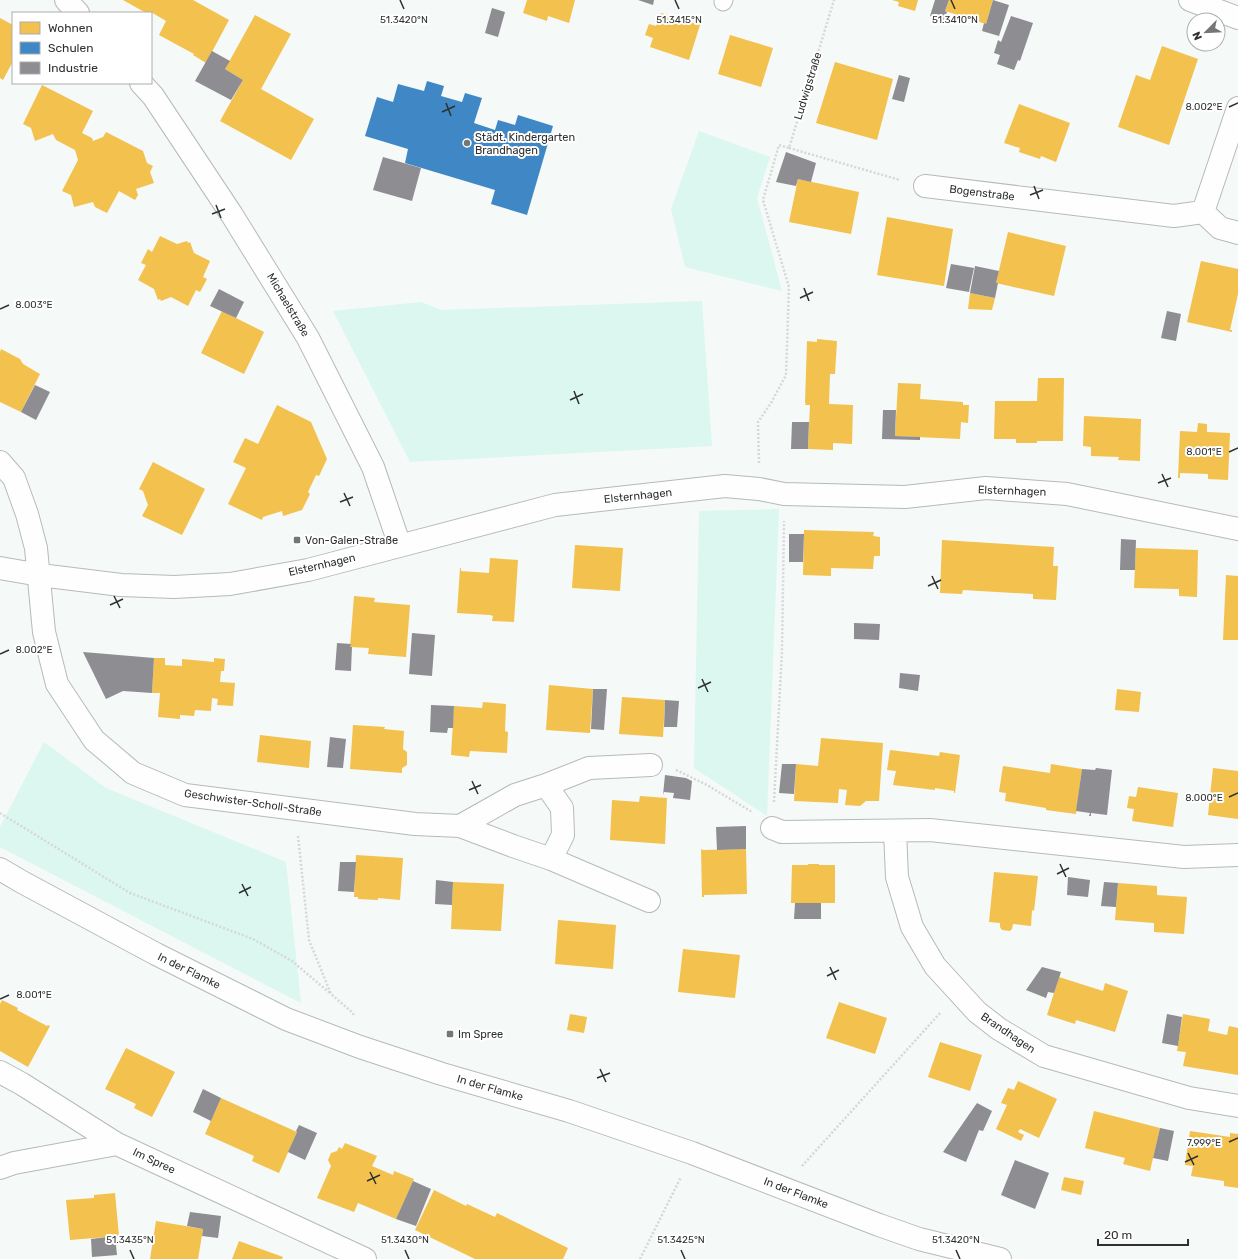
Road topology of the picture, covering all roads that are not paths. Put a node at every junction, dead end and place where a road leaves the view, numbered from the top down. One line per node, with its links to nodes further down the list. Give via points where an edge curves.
1 (66, 0): 3 (street)
2 (1190, 0): 4 (street)
3 (77, 12)
4 (1238, 18)
5 (143, 84): 12 (street, Michaelstraße, via 232,215 308,338 373,467)
6 (1238, 108): 8 (street)
7 (925, 186): 8 (street, Bogenstraße, via 1174,216)
8 (1204, 212): 9 (street, via 1220,228)
9 (1238, 233)
10 (0, 462): 14 (street, Geschwister-Scholl-Straße, via 14,478 27,514)
11 (1238, 529): 12 (street, Elsternhagen, via 1066,494 986,488 905,497 784,494 725,486 555,505)
12 (400, 546): 14 (street, Elsternhagen, via 308,570 230,584 121,585)
13 (0, 568): 14 (street, Elsternhagen)
14 (40, 575): 17 (street, Geschwister-Scholl-Straße, via 44,632 57,684 94,740 133,773 184,795 415,824)
15 (651, 765): 16 (street, via 590,768)
16 (546, 785): 17 (street, via 515,795); 21 (street, via 562,808 563,835)
17 (460, 826): 21 (street, Geschwister-Scholl-Straße)
18 (772, 828): 19 (street, via 782,832)
19 (896, 831): 20 (street, via 930,830 1184,857); 25 (street, Brandhagen, via 897,877 912,927 935,966 977,1012 1044,1056 1189,1098)
20 (1238, 855)
21 (551, 859): 23 (street, Geschwister-Scholl-Straße)
22 (0, 869): 29 (street, In der Flamke, via 122,936 286,1019 360,1047 569,1111 692,1153 919,1239)
23 (649, 901)
24 (0, 1072): 26 (street, Im Spree)
25 (1238, 1106)
26 (116, 1144): 27 (street, via 14,1163); 28 (street, Im Spree)
27 (0, 1168)
28 (365, 1259)
29 (1000, 1259)

